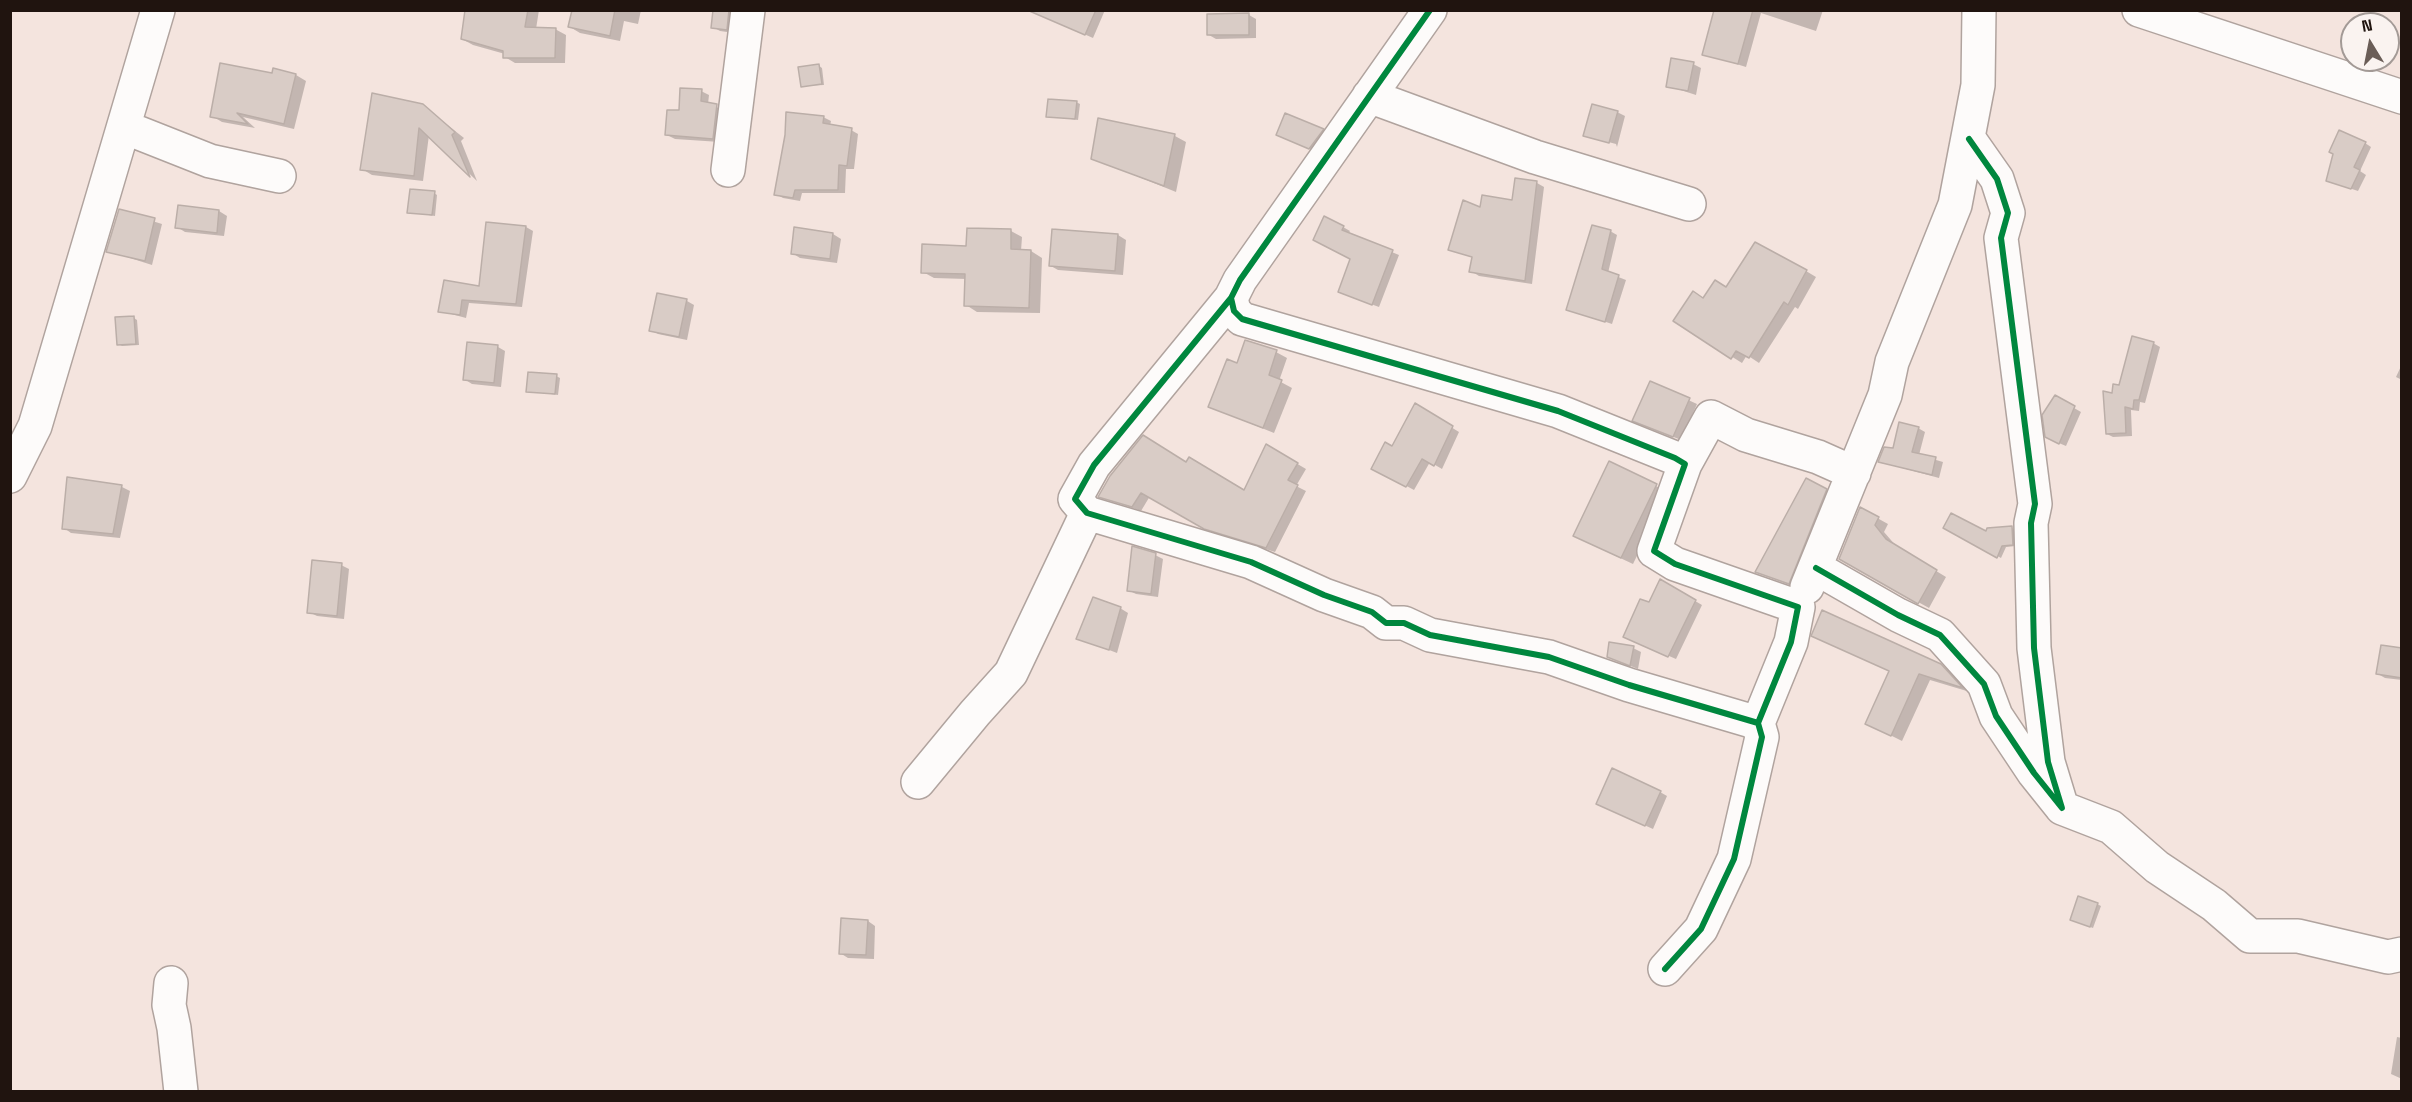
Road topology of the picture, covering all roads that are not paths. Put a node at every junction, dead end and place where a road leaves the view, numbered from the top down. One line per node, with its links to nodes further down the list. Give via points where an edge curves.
1 (158, 10): 8 (street)
2 (748, 10): 10 (street)
3 (1430, 10): 6 (street)
4 (1979, 10): 9 (street, via 1978,85)
5 (2139, 10): 7 (street)
6 (1369, 96): 12 (street, via 1535,157); 13 (street)
7 (2402, 97)
8 (124, 127): 11 (street, via 210,161); 16 (street, via 35,426)
9 (1969, 139): 15 (street, via 1955,205 1892,362 1886,395); 22 (street, via 1996,179 2008,213 2001,238 2035,504 2031,533 2034,648 2048,762)
10 (728, 170)
11 (279, 176)
12 (1689, 204)
13 (1231, 298): 14 (street, via 1234,311 1242,319 1558,411); 17 (street, via 1094,465 1076,499)
14 (1685, 464): 15 (street, via 1711,417 1746,435 1818,457); 19 (street, via 1654,551 1674,564)
15 (1854, 473): 18 (street)
16 (10, 476)
17 (1087, 513): 20 (street, via 1251,562 1372,612 1386,622 1404,623 1430,635 1549,657 1640,689); 21 (street, via 1011,674)
18 (1816, 568): 19 (street); 22 (street, via 1940,635 1984,684 1996,716)
19 (1798, 607): 20 (street, via 1791,642)
20 (1758, 723): 24 (street, via 1762,737 1734,860 1701,928)
21 (918, 782)
22 (2062, 808): 23 (street, via 2111,827 2157,867 2214,905 2250,936 2298,936 2388,957)
23 (2402, 954)
24 (1665, 969)
25 (171, 983): 26 (street, via 168,1005)
26 (181, 1092)

